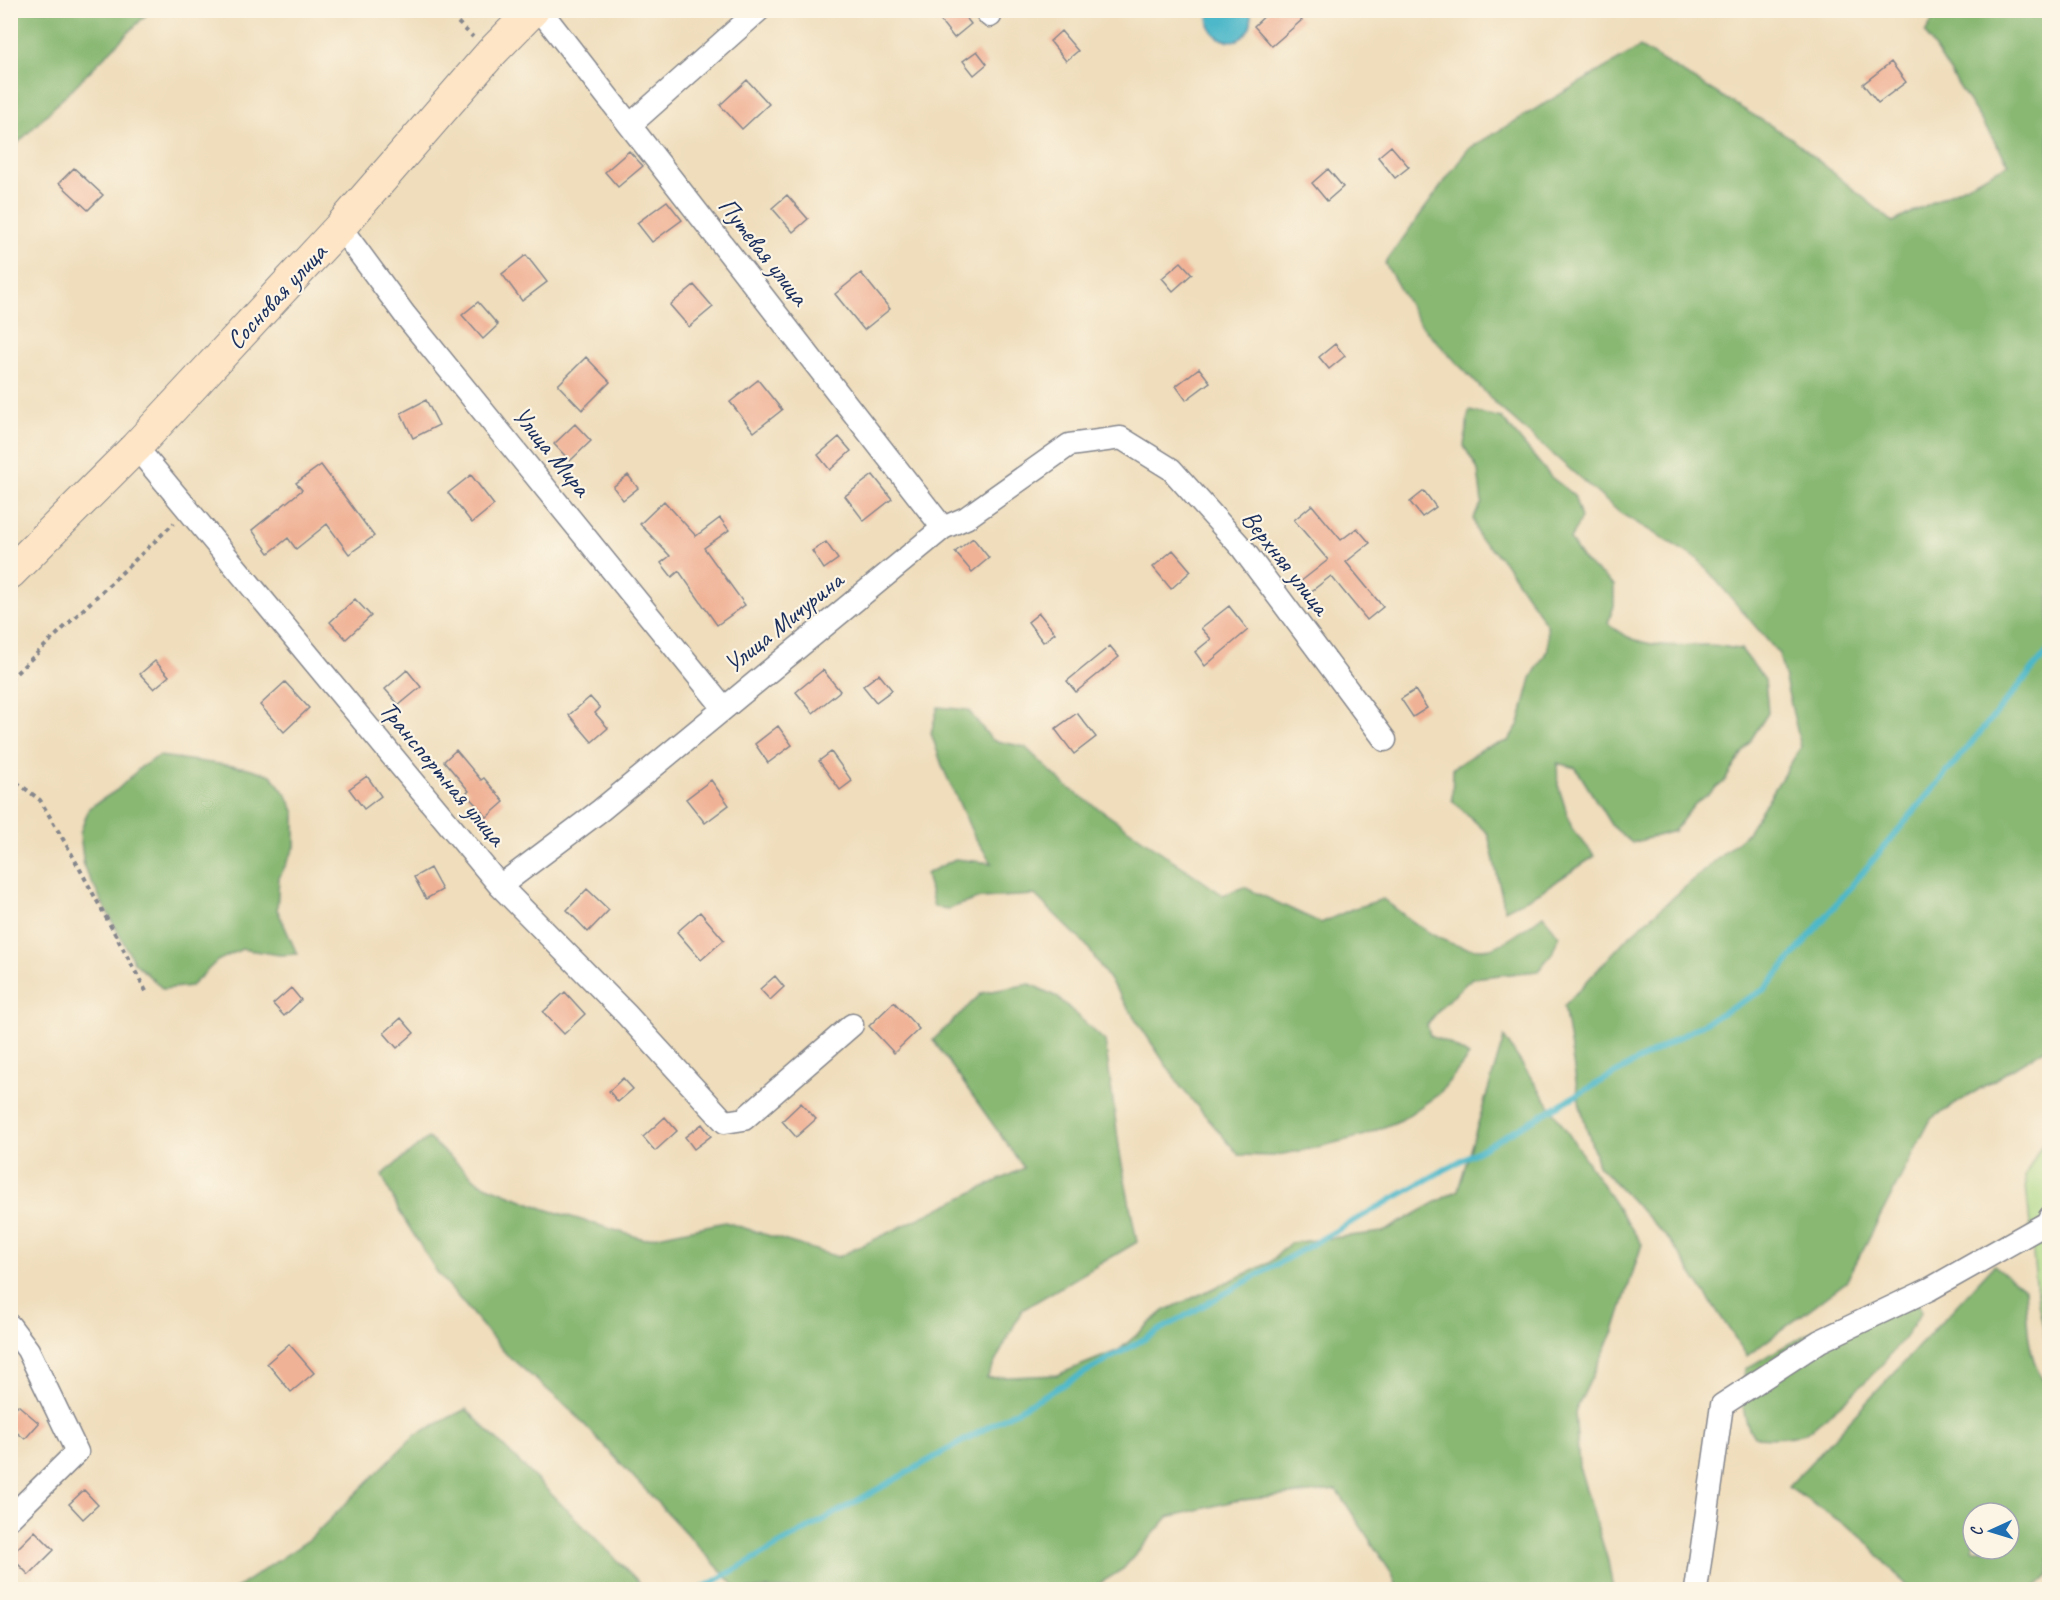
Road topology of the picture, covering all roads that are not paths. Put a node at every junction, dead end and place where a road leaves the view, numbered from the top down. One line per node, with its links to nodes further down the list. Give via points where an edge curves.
1 (533, 10): 5 (street, Сосновая улица, via 490,53)
2 (540, 10): 4 (street, Путевая улица)
3 (759, 10): 4 (street)
4 (630, 125): 8 (street, Путевая улица)
5 (340, 227): 7 (street, Сосновая улица); 10 (street, Улица Мира, via 405,315)
6 (1121, 438): 8 (street, Улица Мичурина, via 1069,446 966,518); 11 (street, Верхняя улица, via 1171,469 1242,548)
7 (136, 447): 9 (street, Сосновая улица); 12 (street, Транспортная улица)
8 (942, 528): 10 (street, Улица Мичурина)
9 (10, 573)
10 (724, 708): 12 (street, Улица Мичурина, via 601,810)
11 (1385, 740)
12 (500, 886): 13 (street, Транспортная улица, via 627,1014 724,1122 744,1119)
13 (852, 1025)
14 (2049, 1217): 17 (street, via 2047,1223 1930,1289 1820,1341 1722,1405)
15 (10, 1326): 16 (street, via 28,1350 77,1452)
16 (10, 1518)
17 (1696, 1590)

